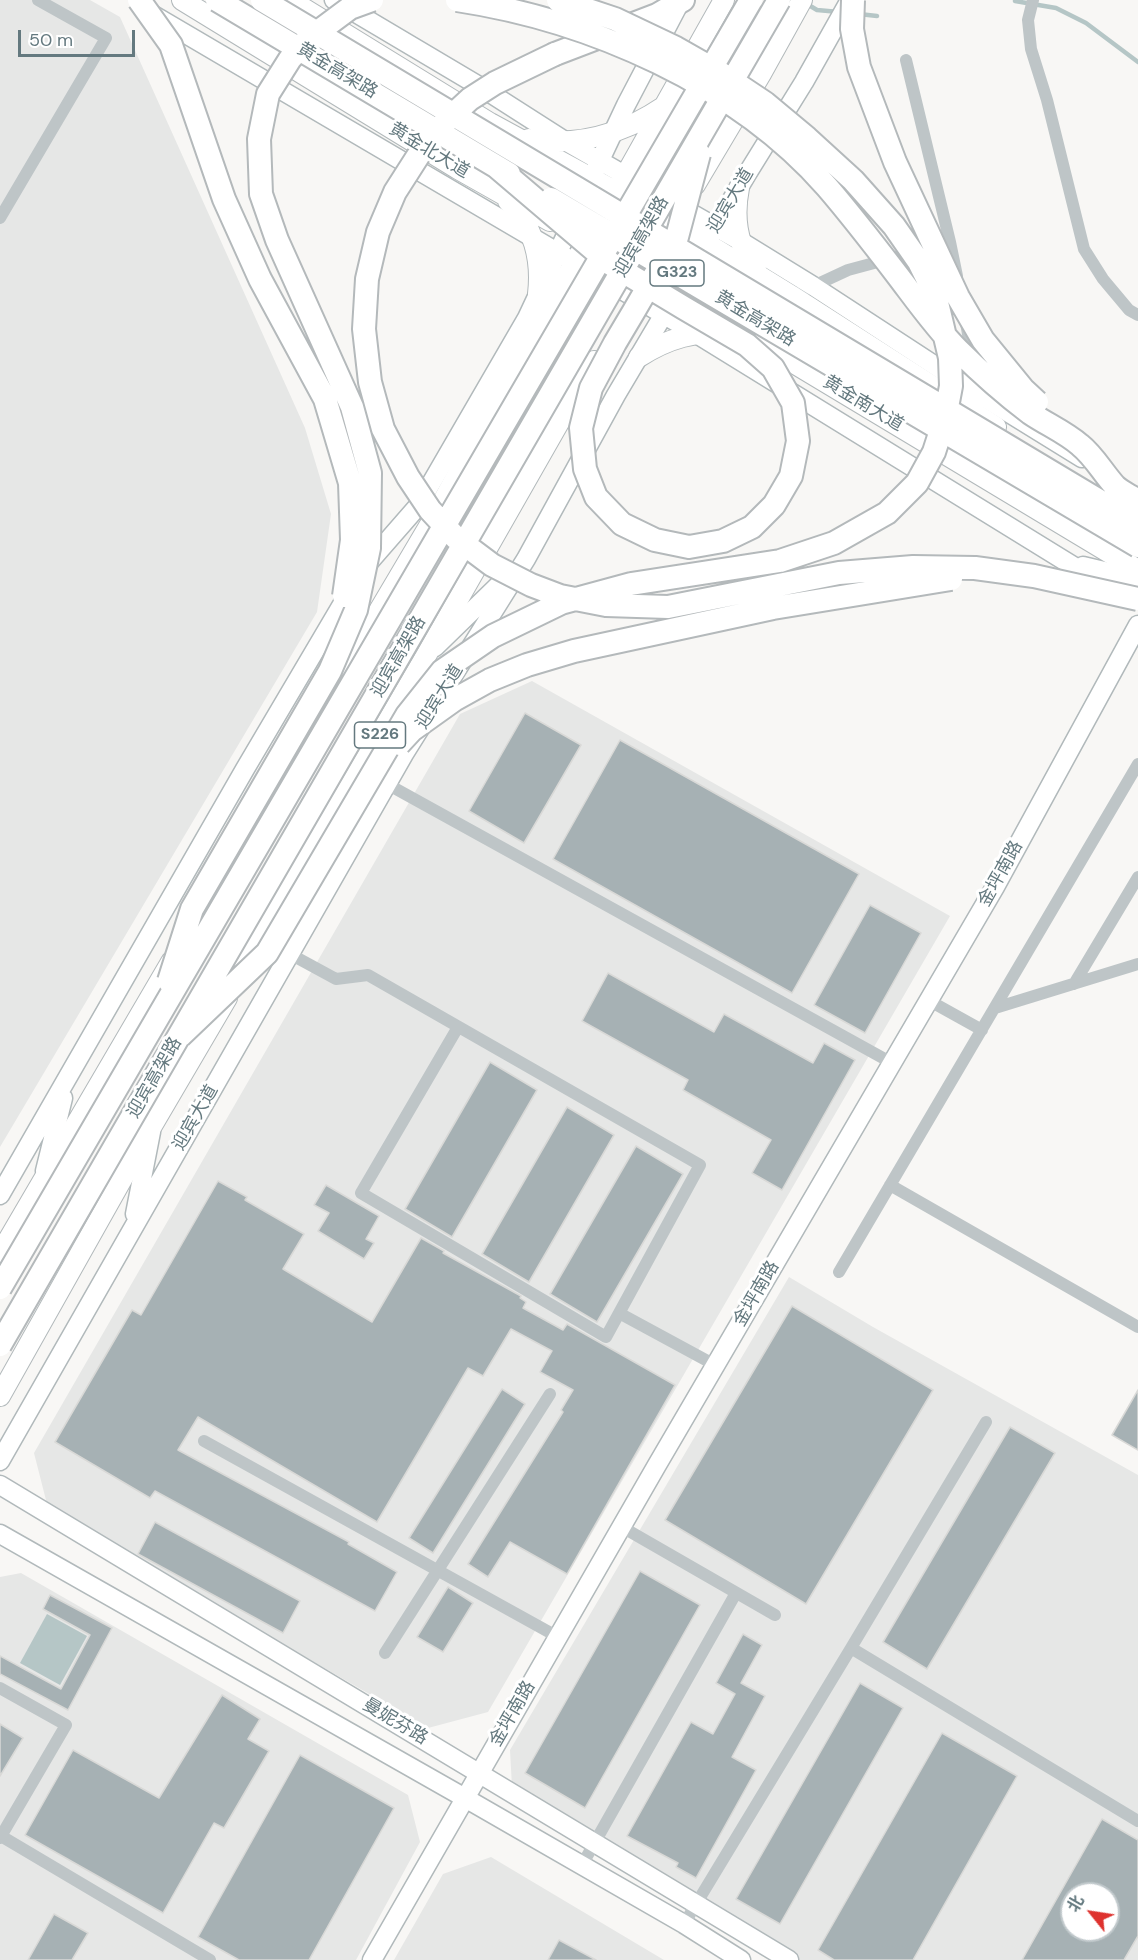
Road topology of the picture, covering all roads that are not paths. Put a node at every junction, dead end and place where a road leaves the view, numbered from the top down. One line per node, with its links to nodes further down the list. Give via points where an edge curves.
1 (38, 0): 30 (street, via 106,38)
2 (128, 0): 33 (street)
3 (139, 0): 68 (highway, bridge, via 171,45 224,199 260,279 325,399 350,483 352,540)
4 (182, 0): 26 (main road, 黄金北大道)
5 (217, 0): 26 (highway, 黄金高架路 / G323, bridge)
6 (261, 0): 57 (highway, 黄金高架路 / G323, bridge)
7 (290, 0): 23 (main road)
8 (334, 0): 24 (street)
9 (372, 0): 68 (highway, bridge, via 350,8 307,40 290,59 268,94 259,139 261,194 277,240 352,407 370,473 369,548 356,610)
10 (457, 0): 52 (highway, bridge, via 499,6 608,40 670,68 752,120 825,185 957,349 1031,413)
11 (558, 0): 70 (highway, bridge, via 615,19 720,73 765,103 853,180 894,226 935,294 950,358 951,386 945,418 934,452 917,483 887,513 834,543 780,561 631,584 561,603 493,636 442,671 407,715)
12 (682, 0): 22 (street); 62 (highway, bridge, via 657,15 555,54 470,99 445,122 395,192 378,232 367,279 364,329 370,382 383,429 408,477 430,510 456,538 492,565 550,592 606,605 668,607 839,573 913,567 975,568)
13 (724, 0): 20 (main road)
14 (751, 0): 77 (highway, 迎宾高架路, bridge)
15 (779, 0): 21 (highway, 迎宾高架路, bridge)
16 (802, 0): 29 (main road, 迎宾大道 / S226)
17 (851, 0): 28 (street, 迎宾大道); 52 (highway, bridge, via 859,67 895,162 958,297 983,340 1023,388)
18 (1033, 0): 46 (street, via 1028,20 1030,49 1047,100 1084,249 1103,279)
19 (906, 60): 36 (street)
20 (665, 105): 22 (main road); 27 (main road)
21 (706, 126): 26 (highway, bridge, via 677,237 650,284 645,293 640,302 615,343 591,388 582,428 585,469 596,497 622,524 655,540 689,547 723,542 752,527 774,505 791,476 798,441 793,403 773,368 747,345 684,308 657,291 648,286 611,264); 80 (highway, 迎宾高架路, bridge)
22 (613, 133): 24 (main road); 25 (street)
23 (515, 137): 24 (main road); 25 (main road)
24 (566, 142): 25 (street)
25 (596, 170): 27 (main road); 31 (street)
26 (494, 177): 31 (main road, 黄金北大道); 33 (main road); 58 (highway, 黄金高架路 / G323, bridge)
27 (621, 184): 29 (main road); 34 (main road)
28 (739, 188): 32 (street, 迎宾大道); 35 (main road, via 736,216)
29 (677, 215): 32 (main road); 38 (main road, 迎宾大道 / S226)
30 (0, 218)
31 (567, 231): 34 (main road, 黄金北大道); 37 (street)
32 (711, 235): 35 (street); 39 (main road); 41 (street, 迎宾大道)
33 (532, 237): 37 (street); 42 (main road, via 540,269)
34 (586, 241): 37 (main road); 38 (main road, 黄金南大道)
35 (740, 241): 39 (main road); 40 (street)
36 (950, 242): 40 (street, via 848,270); 50 (street)
37 (566, 257): 42 (street); 43 (street); 84 (main road, via 432,521)
38 (644, 272): 41 (main road, 黄金南大道); 43 (main road, 迎宾大道 / S226)
39 (761, 277): 44 (main road)
40 (813, 286): 44 (street); 50 (street)
41 (677, 292): 45 (street, 迎宾大道); 48 (main road, 黄金南大道)
42 (538, 294): 82 (street, via 418,506 363,569)
43 (631, 296): 45 (street); 67 (main road, 迎宾大道 / S226)
44 (792, 296): 51 (main road)
45 (664, 315): 47 (street); 49 (street, 迎宾大道)
46 (1138, 315)
47 (695, 333): 48 (main road); 49 (main road, via 666,341); 60 (street)
48 (748, 335): 61 (main road, 黄金南大道)
49 (639, 357): 59 (street, 迎宾大道)
50 (980, 395): 51 (street); 53 (street)
51 (984, 419): 56 (main road)
52 (1081, 445): 55 (highway, bridge, via 1117,488)
53 (1121, 481): 54 (street); 55 (street)
54 (1138, 491)
55 (1138, 499)
56 (1138, 512)
57 (1138, 524)
58 (1138, 546)
59 (526, 559): 67 (street); 70 (street, 迎宾大道)
60 (1066, 562): 63 (street); 65 (street)
61 (1138, 570)
62 (1034, 576): 64 (highway, bridge); 70 (highway, bridge, via 943,579 773,608 574,651 527,665 454,700 411,730)
63 (1138, 579)
64 (1138, 599)
65 (1138, 606)
66 (1138, 625): 75 (street, 金坪南路, via 995,887)
67 (427, 654): 83 (main road, 迎宾大道 / S226)
68 (330, 671): 77 (highway, bridge, via 192,909)
69 (1138, 764): 76 (street)
70 (379, 780): 72 (street, 迎宾大道); 80 (highway, bridge, via 267,953); 81 (street)
71 (1138, 877): 74 (street)
72 (290, 954): 78 (street, via 336,979 368,975); 87 (street, 迎宾大道)
73 (1138, 964): 74 (street)
74 (1074, 984): 76 (street)
75 (928, 1000): 79 (street); 81 (street, 金坪南路)
76 (995, 1008): 79 (street)
77 (156, 1022): 90 (highway, 迎宾高架路, bridge)
78 (459, 1028): 91 (street, via 700,1164); 91 (street, via 361,1193 606,1337)
79 (982, 1030): 85 (street)
80 (180, 1036): 93 (highway, 迎宾高架路, bridge)
81 (892, 1063): 94 (street, 金坪南路)
82 (69, 1076): 84 (street); 86 (street)
83 (153, 1124): 87 (street); 96 (main road, 迎宾大道 / S226)
84 (43, 1180): 88 (main road)
85 (890, 1185): 89 (street); 92 (street)
86 (0, 1195)
87 (132, 1230): 99 (street, 迎宾大道)
88 (0, 1254)
89 (839, 1272)
90 (0, 1288)
91 (619, 1313): 94 (street)
92 (1138, 1327)
93 (0, 1345)
94 (715, 1365): 101 (street, 金坪南路)
95 (550, 1394): 103 (street)
96 (0, 1396)
97 (986, 1422): 107 (street)
98 (204, 1441): 103 (street)
99 (0, 1461)
100 (0, 1485): 110 (street, 曼妮芬路)
101 (621, 1527): 104 (street); 106 (street, 金坪南路)
102 (0, 1534): 111 (street, 曼妮芬路)
103 (437, 1570): 106 (street); 108 (street)
104 (736, 1593): 105 (street); 114 (street)
105 (775, 1616)
106 (558, 1637): 110 (street, 金坪南路)
107 (852, 1648): 112 (street); 116 (street)
108 (385, 1653)
109 (0, 1688): 113 (street, via 66,1725)
110 (479, 1773): 111 (street, 金坪南路); 114 (street, 曼妮芬路)
111 (465, 1798): 115 (street, 曼妮芬路); 119 (street, 金坪南路)
112 (1138, 1821)
113 (0, 1837): 118 (street)
114 (595, 1843): 115 (street); 116 (street, 曼妮芬路)
115 (582, 1865): 117 (street, 曼妮芬路)
116 (696, 1904): 117 (street); 121 (street, 曼妮芬路)
117 (684, 1924): 120 (street, 曼妮芬路)
118 (210, 1960)
119 (372, 1960)
120 (741, 1960)
121 (789, 1960)

